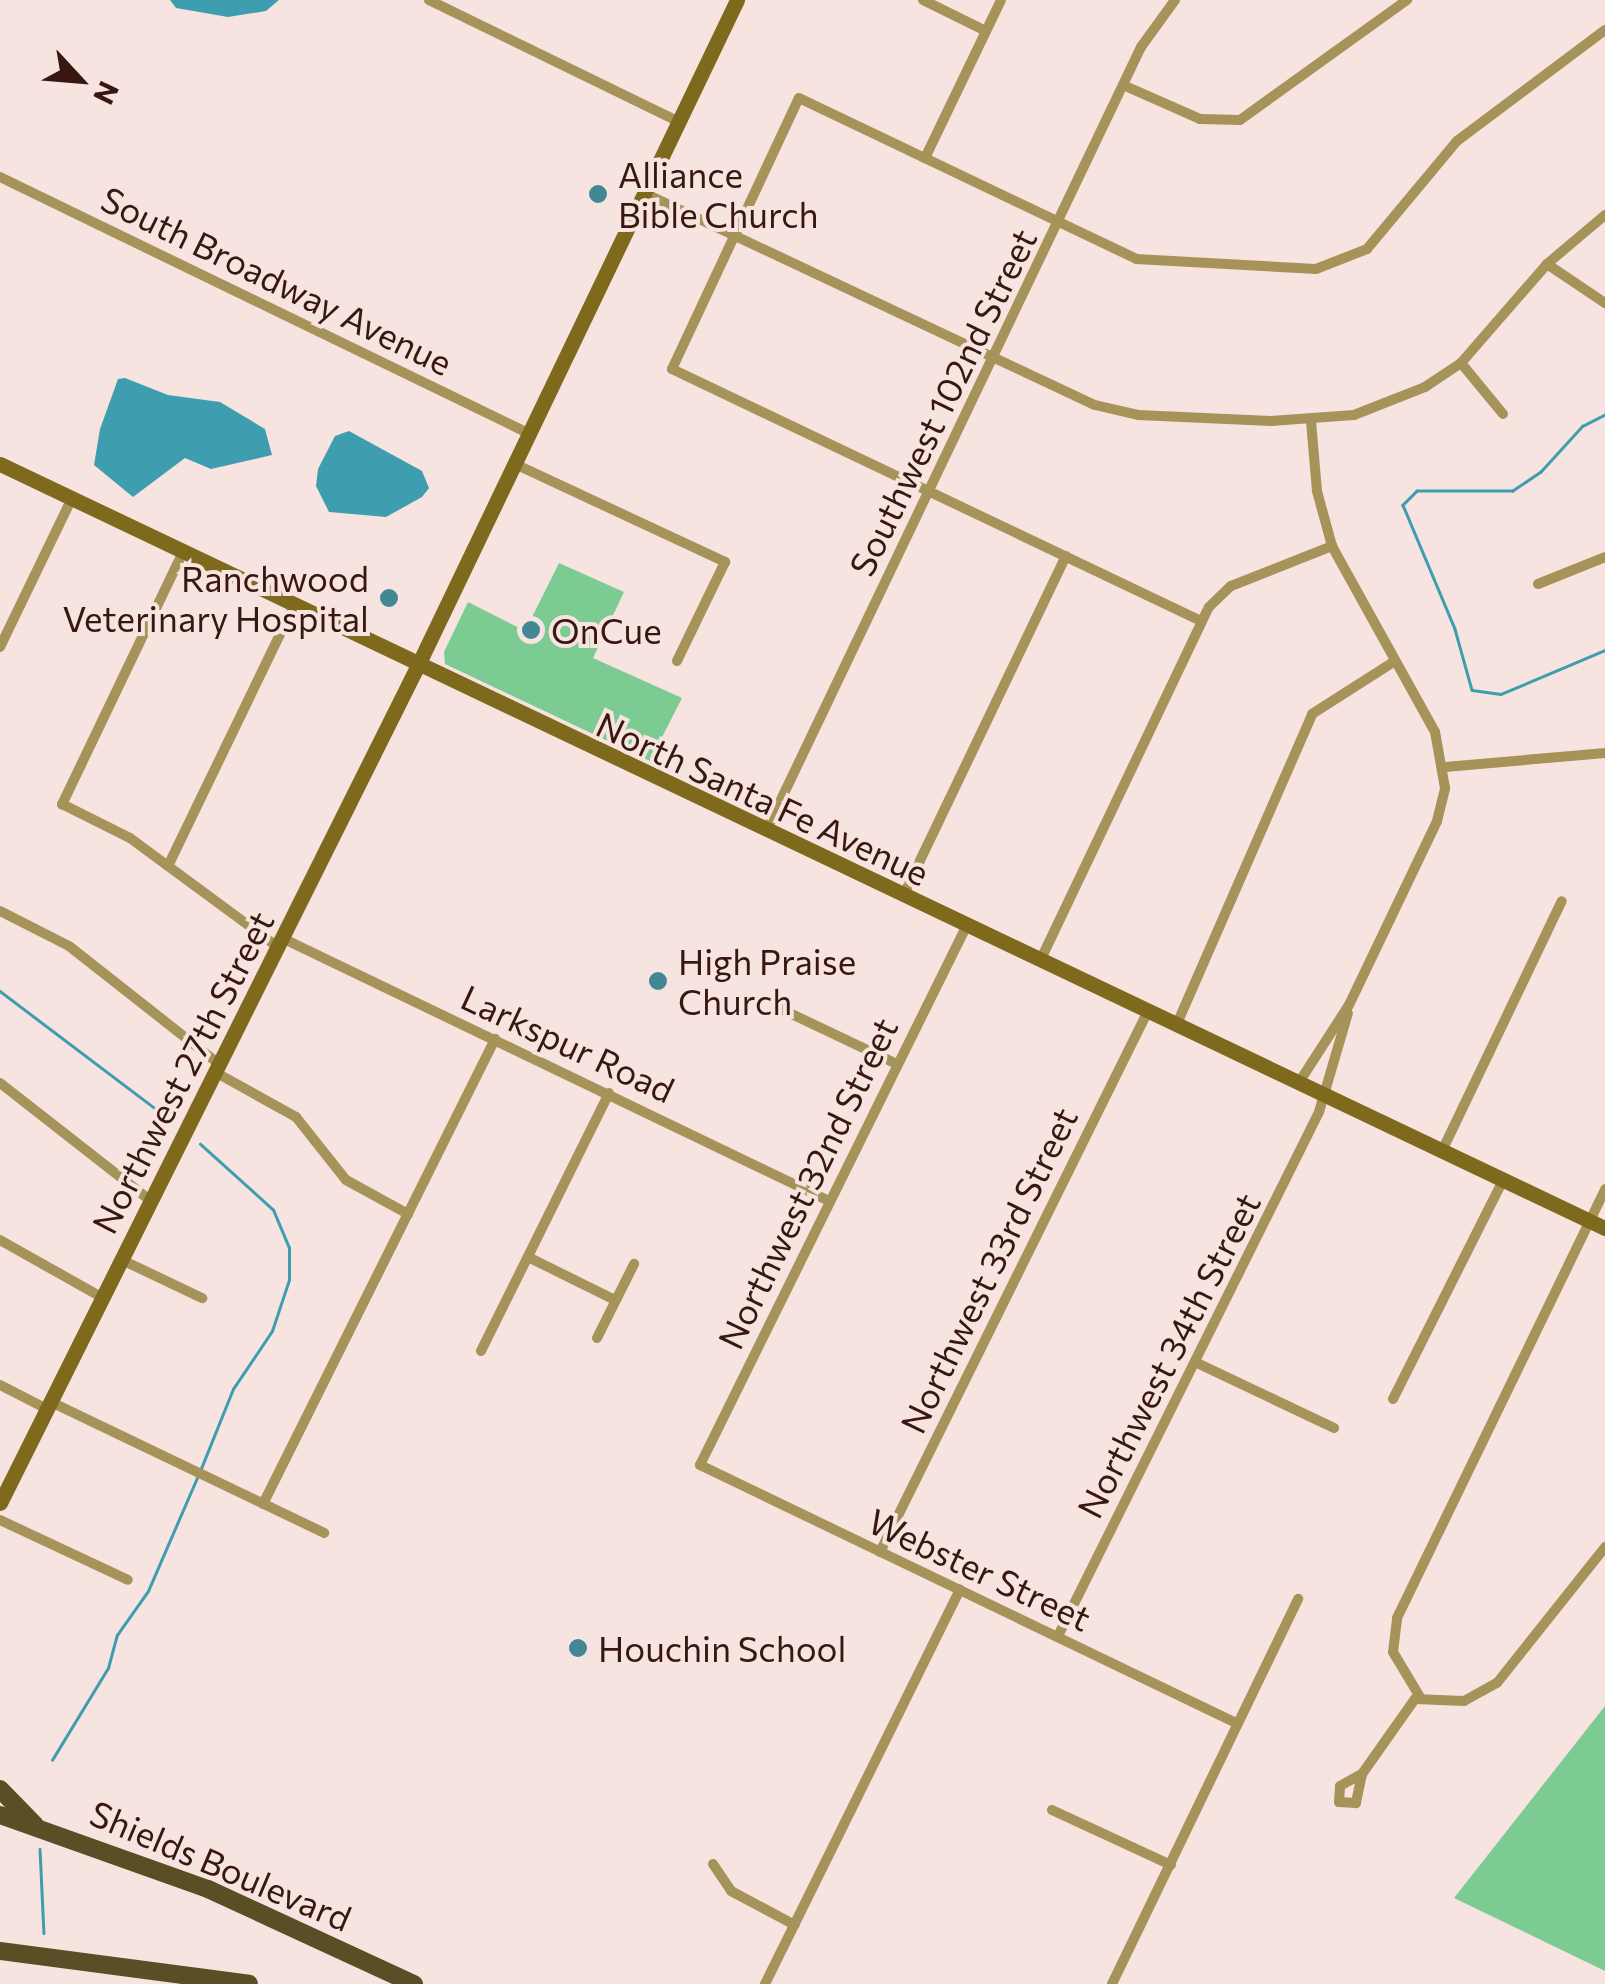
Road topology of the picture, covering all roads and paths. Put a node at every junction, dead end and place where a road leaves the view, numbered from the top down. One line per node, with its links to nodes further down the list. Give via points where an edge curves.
1 (429, 0): 10 (street)
2 (737, 0): 10 (main road, Northwest 27th Street)
3 (923, 0): 8 (street)
4 (1001, 0): 8 (street)
5 (1175, 0): 9 (street, Southwest 102nd Street)
6 (1408, 0): 9 (street, via 1240,120 1200,119)
7 (1605, 30): 15 (street, via 1457,141 1376,240 1337,265 1155,264)
8 (986, 31): 11 (street)
9 (1123, 85): 15 (street, Southwest 102nd Street)
10 (679, 122): 13 (main road, Northwest 27th Street)
11 (925, 158): 15 (street); 16 (street, via 799,98)
12 (0, 177): 23 (street, South Broadway Avenue)
13 (644, 194): 16 (street); 23 (main road, Northwest 27th Street)
14 (1605, 215): 17 (street)
15 (1058, 222): 19 (street, Southwest 102nd Street)
16 (735, 236): 19 (street); 26 (street, via 672,369)
17 (1547, 264): 18 (street); 20 (street)
18 (1605, 303)
19 (993, 358): 22 (street, via 1126,413); 26 (street, Southwest 102nd Street)
20 (1461, 364): 21 (street); 22 (street, via 1389,404)
21 (1503, 414)
22 (1312, 421): 28 (street, via 1317,491)
23 (530, 434): 25 (main road, Northwest 27th Street)
24 (0, 464): 27 (main road, North Santa Fe Avenue)
25 (515, 464): 36 (street, via 725,562); 38 (main road, Northwest 27th Street)
26 (929, 491): 30 (street); 41 (street, Southwest 102nd Street)
27 (72, 498): 29 (main road, North Santa Fe Avenue); 35 (street)
28 (1332, 546): 34 (street, via 1231,586); 37 (street)
29 (183, 552): 33 (main road, North Santa Fe Avenue); 42 (street, Larkspur Road, via 62,804)
30 (1066, 556): 34 (street); 43 (street)
31 (1605, 558): 32 (street)
32 (1538, 584)
33 (292, 607): 38 (main road, North Santa Fe Avenue); 42 (street)
34 (1201, 621): 48 (street)
35 (0, 647)
36 (677, 661)
37 (1395, 662): 40 (street, via 1429,720); 52 (street, via 1312,714)
38 (417, 668): 41 (main road, North Santa Fe Avenue); 47 (main road, Northwest 27th Street)
39 (1605, 753): 40 (street)
40 (1445, 768): 49 (street, via 1437,821)
41 (765, 832): 43 (main road, North Santa Fe Avenue)
42 (168, 866): 47 (street, Larkspur Road)
43 (903, 897): 46 (main road, North Santa Fe Avenue)
44 (1562, 901): 60 (street)
45 (0, 911): 55 (street, via 69,946)
46 (966, 927): 48 (main road, North Santa Fe Avenue); 54 (street, Northwest 32nd Street)
47 (280, 942): 53 (street, Larkspur Road); 55 (main road, Northwest 27th Street)
48 (1040, 962): 51 (main road, North Santa Fe Avenue)
49 (1349, 1005): 57 (street); 59 (street, Northwest 34th Street)
50 (779, 1008): 54 (street)
51 (1147, 1012): 52 (main road, North Santa Fe Avenue); 87 (street, Northwest 33rd Street)
52 (1176, 1027): 57 (main road, North Santa Fe Avenue)
53 (495, 1039): 58 (street, Larkspur Road); 65 (street)
54 (897, 1064): 64 (street, Northwest 32nd Street)
55 (217, 1068): 63 (main road, Northwest 27th Street); 65 (street, via 296,1117 346,1180)
56 (0, 1083): 63 (street)
57 (1298, 1084): 59 (main road, North Santa Fe Avenue)
58 (609, 1093): 64 (street, Larkspur Road); 68 (street)
59 (1323, 1096): 60 (main road, North Santa Fe Avenue); 76 (street, Northwest 34th Street)
60 (1442, 1152): 61 (main road, North Santa Fe Avenue)
61 (1503, 1180): 66 (main road, North Santa Fe Avenue); 78 (street)
62 (1605, 1190): 66 (street)
63 (151, 1201): 69 (main road, Northwest 27th Street)
64 (829, 1201): 81 (street, Northwest 32nd Street)
65 (408, 1214): 83 (street)
66 (1598, 1225): 92 (street, via 1397,1618 1393,1652)
67 (0, 1240): 71 (street)
68 (528, 1257): 73 (street); 75 (street)
69 (122, 1260): 71 (main road, Northwest 27th Street); 72 (street)
70 (634, 1264): 73 (street)
71 (103, 1298): 79 (main road, Northwest 27th Street)
72 (202, 1298)
73 (615, 1300): 74 (street)
74 (597, 1338)
75 (480, 1351)
76 (1195, 1362): 80 (street); 91 (street, Northwest 34th Street)
77 (0, 1385): 79 (street)
78 (1394, 1399)
79 (49, 1405): 82 (main road, Northwest 27th Street); 83 (street)
80 (1334, 1428)
81 (700, 1465): 87 (street, Webster Street)
82 (0, 1503)
83 (263, 1504): 85 (street)
84 (0, 1520): 88 (street)
85 (324, 1533)
86 (1605, 1547): 92 (street, via 1490,1690 1464,1701)
87 (880, 1552): 89 (street, Webster Street)
88 (128, 1580)
89 (960, 1590): 91 (street, Webster Street); 101 (street)
90 (1298, 1599): 93 (street)
91 (1058, 1636): 93 (street, Webster Street)
92 (1420, 1697): 94 (street)
93 (1236, 1723): 100 (street)
94 (1362, 1774)
95 (0, 1789): 98 (main road)
96 (1052, 1810): 100 (street)
97 (0, 1814): 98 (main road, Shields Boulevard)
98 (35, 1825): 104 (main road, Shields Boulevard, via 208,1888)
99 (713, 1864): 101 (street, via 731,1891)
100 (1170, 1865): 106 (street)
101 (794, 1925): 105 (street)
102 (0, 1950): 103 (main road)
103 (249, 1984)
104 (414, 1984)
105 (765, 1984)
106 (1112, 1984)

